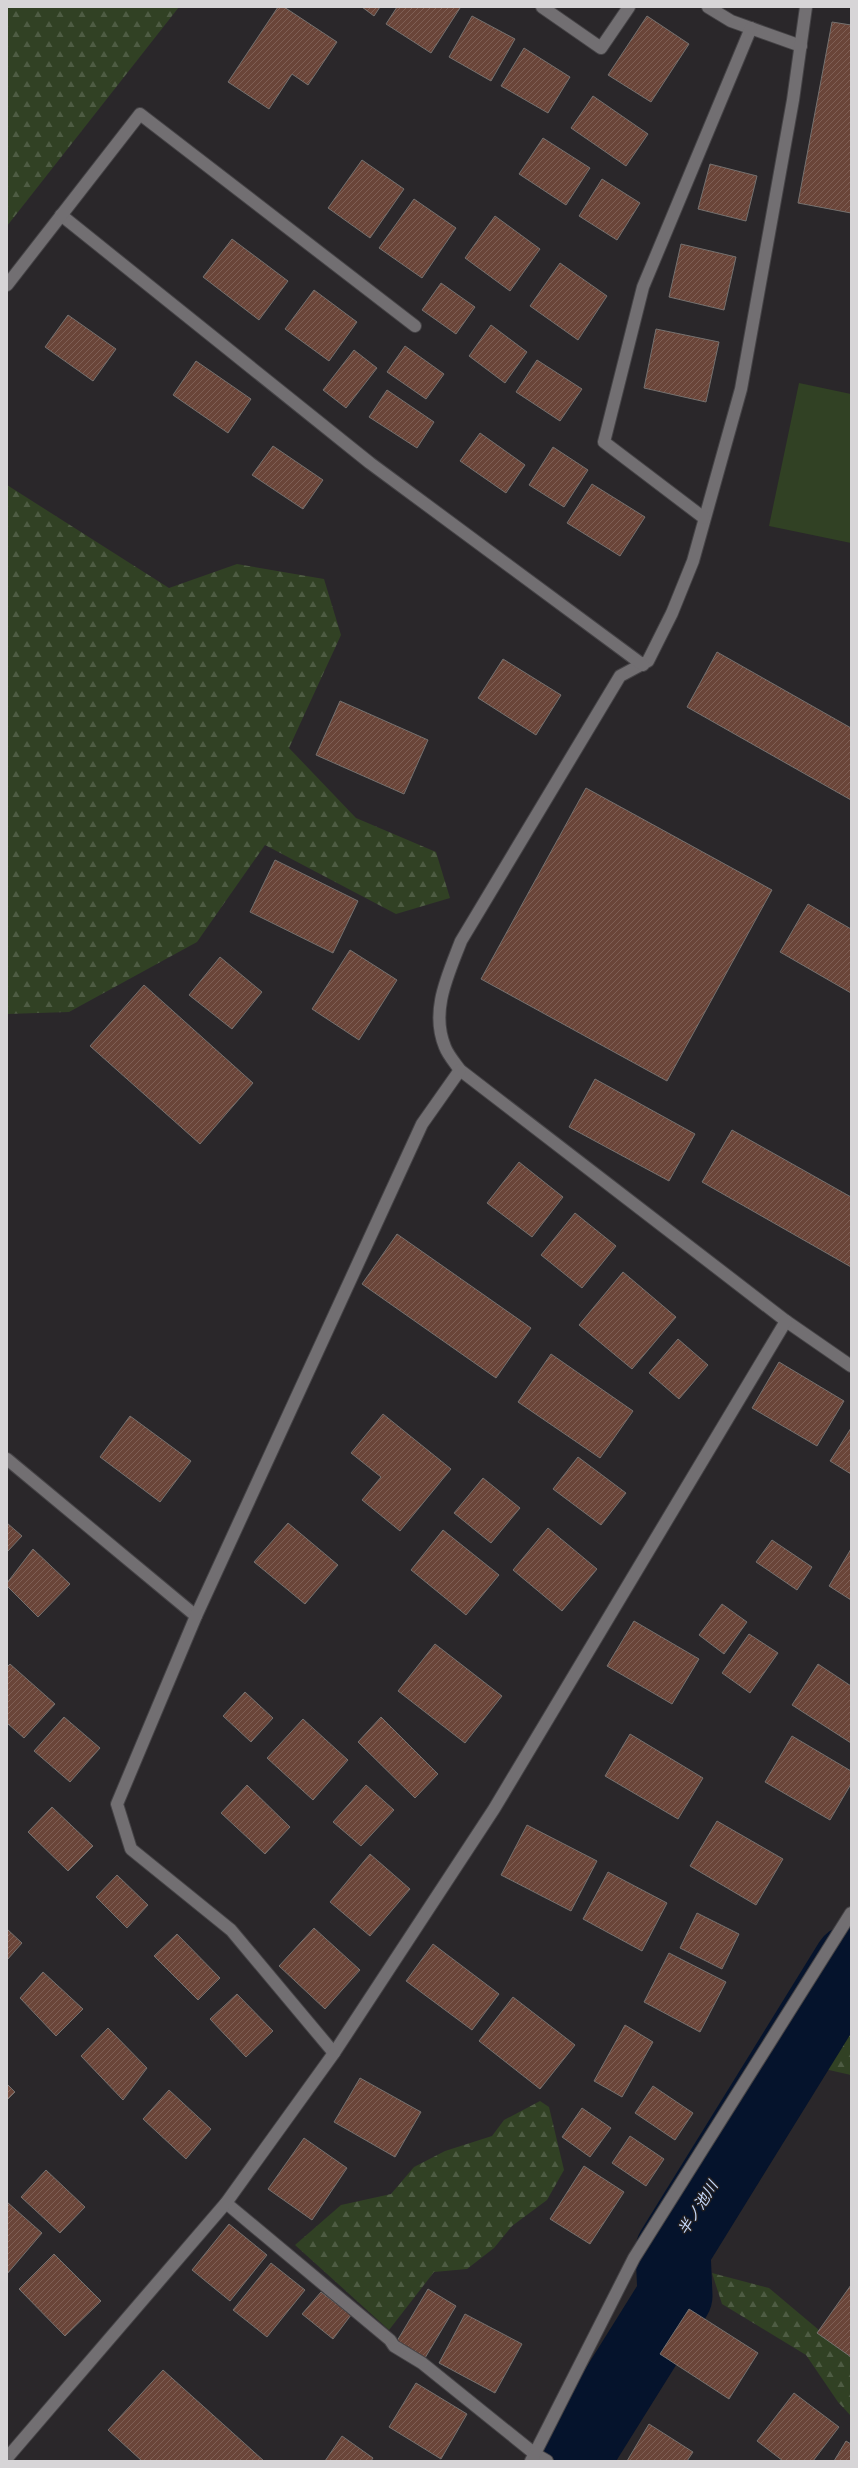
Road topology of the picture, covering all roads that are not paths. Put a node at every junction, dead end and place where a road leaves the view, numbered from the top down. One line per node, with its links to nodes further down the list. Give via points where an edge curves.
1 (542, 7): 2 (street, via 601,48)
2 (629, 7)
3 (708, 7): 5 (street, via 731,21)
4 (806, 7): 6 (street)
5 (751, 28): 6 (street); 10 (street, via 643,288 604,442)
6 (801, 46): 10 (street, via 794,100 741,389)
7 (61, 215): 8 (street); 9 (street, via 140,114); 11 (street, via 370,462)
8 (7, 285)
9 (415, 326)
10 (704, 518): 11 (street, via 693,560 672,612 648,661)
11 (642, 665): 12 (street, via 620,676 461,941 443,988 438,1021 445,1047)
12 (460, 1070): 13 (street); 16 (street, via 422,1124)
13 (786, 1320): 14 (street); 18 (street, via 494,1809)
14 (851, 1366)
15 (7, 1459): 16 (street)
16 (196, 1616): 18 (street, via 117,1804 131,1850 231,1930)
17 (851, 1913): 21 (street, via 634,2258)
18 (334, 2053): 19 (street)
19 (226, 2203): 20 (street); 21 (street, via 394,2346 422,2363)
20 (7, 2458)
21 (533, 2458): 22 (street)
22 (547, 2461)

